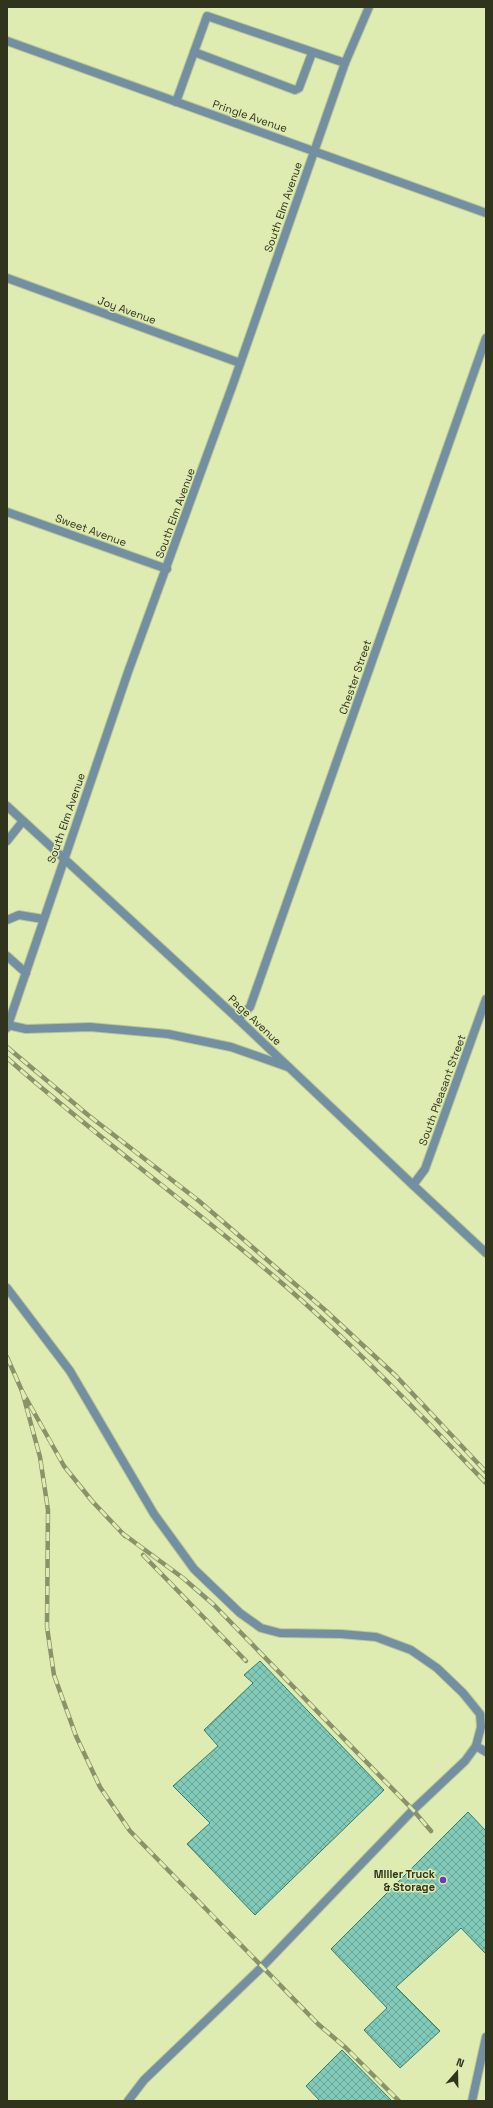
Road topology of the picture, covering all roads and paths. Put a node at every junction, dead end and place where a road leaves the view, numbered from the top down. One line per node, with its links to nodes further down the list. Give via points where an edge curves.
1 (369, 7): 5 (street, South Elm Avenue)
2 (7, 41): 6 (street, Pringle Avenue)
3 (194, 52): 4 (street, via 207,16); 4 (street, via 295,90 299,88); 6 (street)
4 (312, 53): 5 (street)
5 (345, 63): 7 (street, South Elm Avenue)
6 (176, 102): 7 (street, Pringle Avenue)
7 (314, 150): 8 (street, Pringle Avenue); 11 (street, South Elm Avenue)
8 (486, 213)
9 (7, 278): 11 (street, Joy Avenue)
10 (486, 338): 23 (street, Chester Street, via 250,1008)
11 (240, 363): 13 (street, South Elm Avenue)
12 (7, 512): 13 (street, Sweet Avenue)
13 (167, 569): 17 (street, South Elm Avenue, via 128,672)
14 (7, 806): 15 (street, Page Avenue)
15 (23, 821): 16 (street); 17 (street, Page Avenue)
16 (7, 841)
17 (64, 858): 18 (street, South Elm Avenue); 23 (street, Page Avenue)
18 (43, 919): 19 (street, via 19,914); 21 (street, South Elm Avenue)
19 (7, 920)
20 (7, 956): 21 (street)
21 (26, 973): 24 (street, South Elm Avenue)
22 (486, 999): 26 (street, South Pleasant Street, via 425,1170)
23 (238, 1019): 25 (street, Page Avenue)
24 (8, 1026): 25 (street, via 26,1029 90,1028 168,1034 231,1048)
25 (290, 1068): 26 (street, Page Avenue)
26 (413, 1186): 27 (street, Page Avenue)
27 (486, 1253)
28 (7, 1288): 29 (street, via 70,1371 154,1514 194,1569 240,1613 261,1628 280,1633 376,1637 411,1650 437,1668 480,1714 481,1727)
29 (476, 1746): 30 (street); 32 (street, via 465,1761 413,1810 262,1966 144,2080)
30 (486, 1752)
31 (486, 2037): 33 (street)
32 (128, 2101)
33 (472, 2101)

